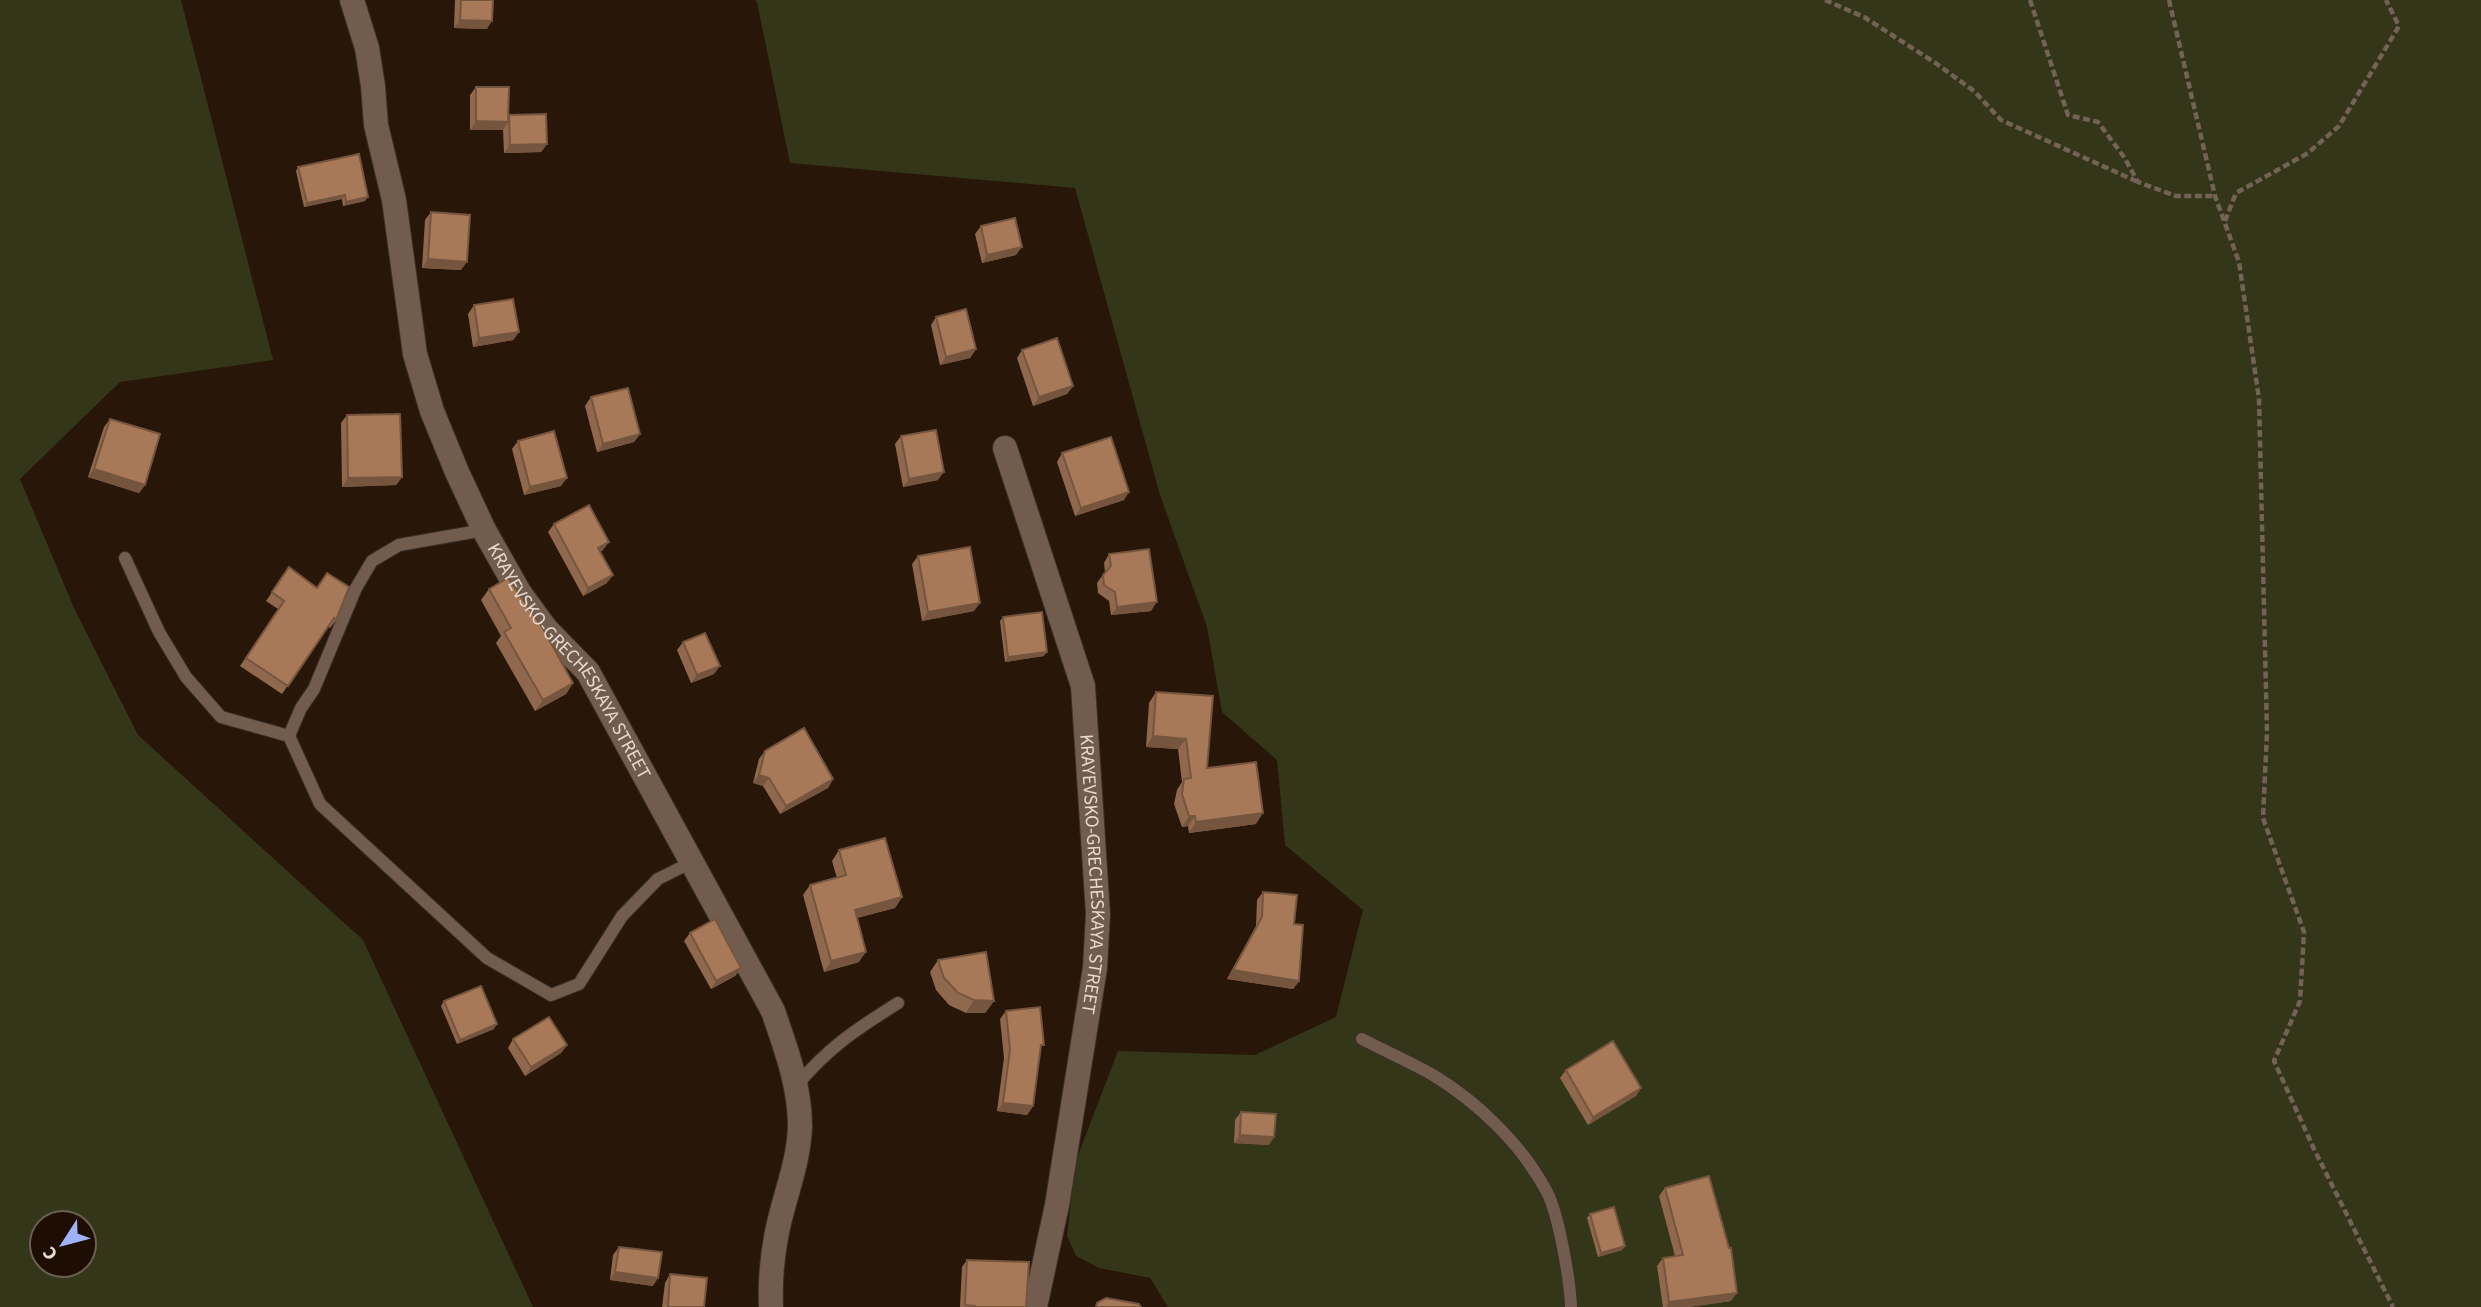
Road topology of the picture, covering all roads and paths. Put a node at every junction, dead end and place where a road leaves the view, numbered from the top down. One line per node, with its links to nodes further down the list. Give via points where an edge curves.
1 (352, 0): 10 (street, KRAYEVSKO-GRECHESKAYA STREET, via 367,48 415,354 432,411)
2 (1825, 0): 6 (path, via 1864,17 1934,62 1974,91 2001,120)
3 (2030, 0): 6 (path, via 2068,115 2098,122)
4 (2169, 0): 7 (path)
5 (2386, 0): 8 (path, via 2399,26 2339,125 2308,153 2236,193)
6 (2138, 182): 7 (path, via 2176,196)
7 (2216, 196): 8 (path)
8 (2225, 222): 20 (path, via 2239,261 2259,399 2267,732 2263,818 2304,932 2301,1001 2274,1062)
9 (1004, 448): 18 (street, KRAYEVSKO-GRECHESKAYA STREET, via 1083,686 1098,914 1091,994 1057,1205)
10 (484, 530): 12 (lane, via 399,545 373,561 356,588 314,690); 13 (street, KRAYEVSKO-GRECHESKAYA STREET, via 546,629 588,672)
11 (125, 558): 12 (lane, via 186,677 221,717)
12 (289, 736): 13 (lane, via 320,804 487,958 551,995 579,984 622,916 658,879)
13 (690, 863): 16 (street, KRAYEVSKO-GRECHESKAYA STREET, via 773,1011)
14 (898, 1003): 16 (lane, via 847,1035)
15 (1362, 1038): 19 (lane, via 1434,1076 1487,1115 1524,1156 1548,1195)
16 (796, 1087): 17 (street, KRAYEVSKO-GRECHESKAYA STREET, via 800,1127 777,1233)
17 (771, 1307)
18 (1035, 1307)
19 (1571, 1307)
20 (2393, 1307)

